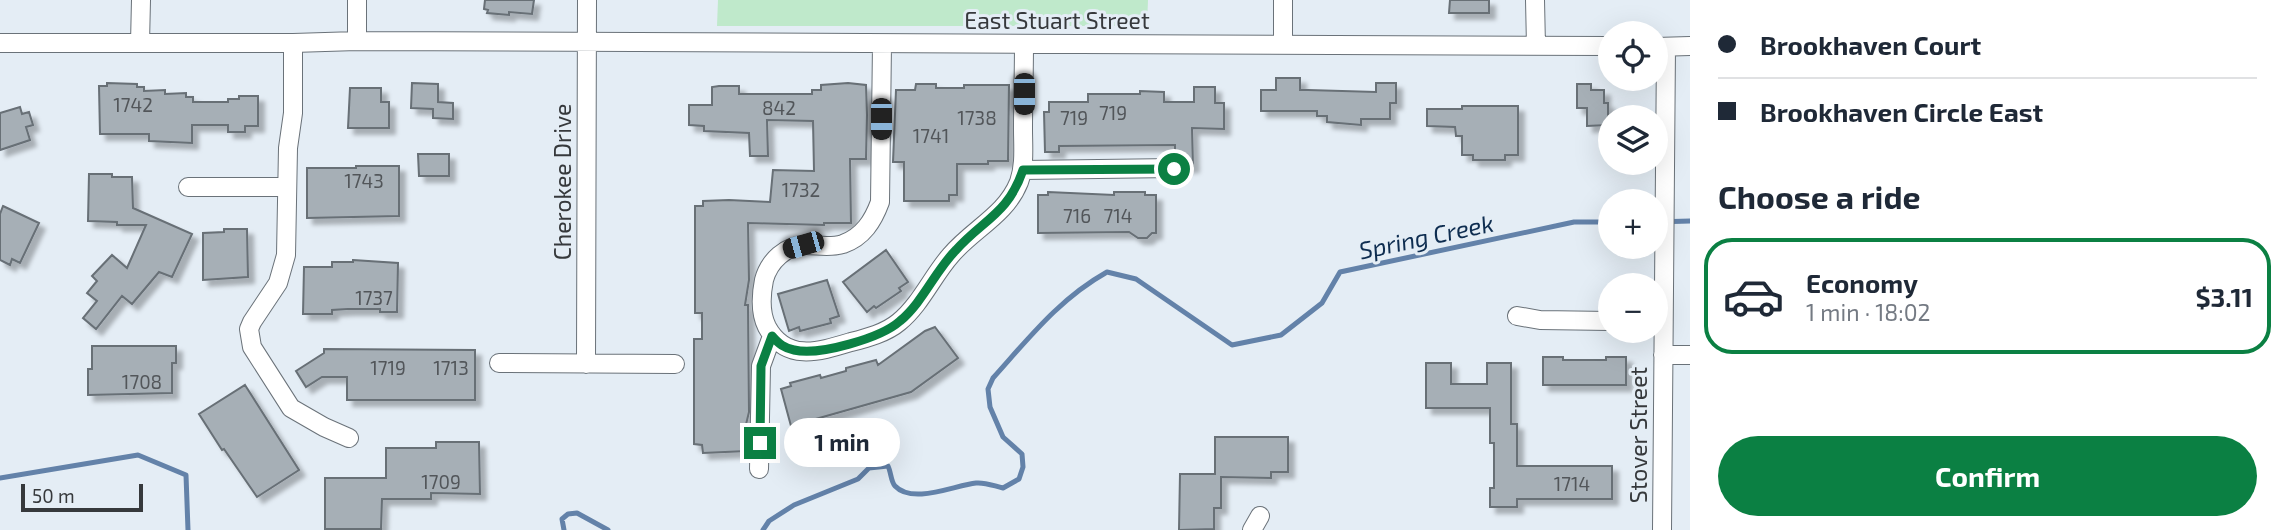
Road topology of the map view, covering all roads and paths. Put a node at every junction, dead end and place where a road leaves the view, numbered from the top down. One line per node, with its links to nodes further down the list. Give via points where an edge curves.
1 (141, 0): 8 (street)
2 (357, 0): 6 (street)
3 (587, 0): 10 (street, Cherokee Drive)
4 (1283, 0): 13 (street)
5 (1535, 0): 14 (street)
6 (356, 41): 9 (street, East Stuart Street); 10 (street, East Stuart Street)
7 (0, 43): 8 (street, East Stuart Street)
8 (141, 43): 9 (street, East Stuart Street)
9 (293, 43): 22 (street)
10 (587, 43): 11 (street, East Stuart Street); 31 (street, Cherokee Drive)
11 (882, 44): 12 (street, East Stuart Street); 26 (street, via 881,194 875,216 857,237 843,244 803,245 776,258 765,279 761,307)
12 (1024, 44): 13 (street, East Stuart Street); 20 (street)
13 (1283, 45): 14 (street, East Stuart Street)
14 (1536, 46): 16 (street, East Stuart Street)
15 (1690, 46): 17 (street)
16 (1598, 47)
17 (1668, 47)
18 (1662, 91): 23 (street, Stover Street)
19 (1174, 169): 20 (street)
20 (1023, 170): 26 (street, via 1009,201 963,241 899,323 869,337 810,351 784,348)
21 (188, 187): 22 (street)
22 (287, 187): 33 (street, via 282,271 252,321 249,339 291,408)
23 (1662, 273)
24 (1517, 316): 25 (street)
25 (1598, 321)
26 (772, 336): 34 (street, via 761,366)
27 (1662, 343): 28 (street, Stover Street)
28 (1663, 355): 29 (street); 35 (street, Stover Street)
29 (1690, 355)
30 (499, 363): 31 (street)
31 (586, 363): 32 (street)
32 (675, 364)
33 (349, 438)
34 (759, 469)
35 (1662, 530)

